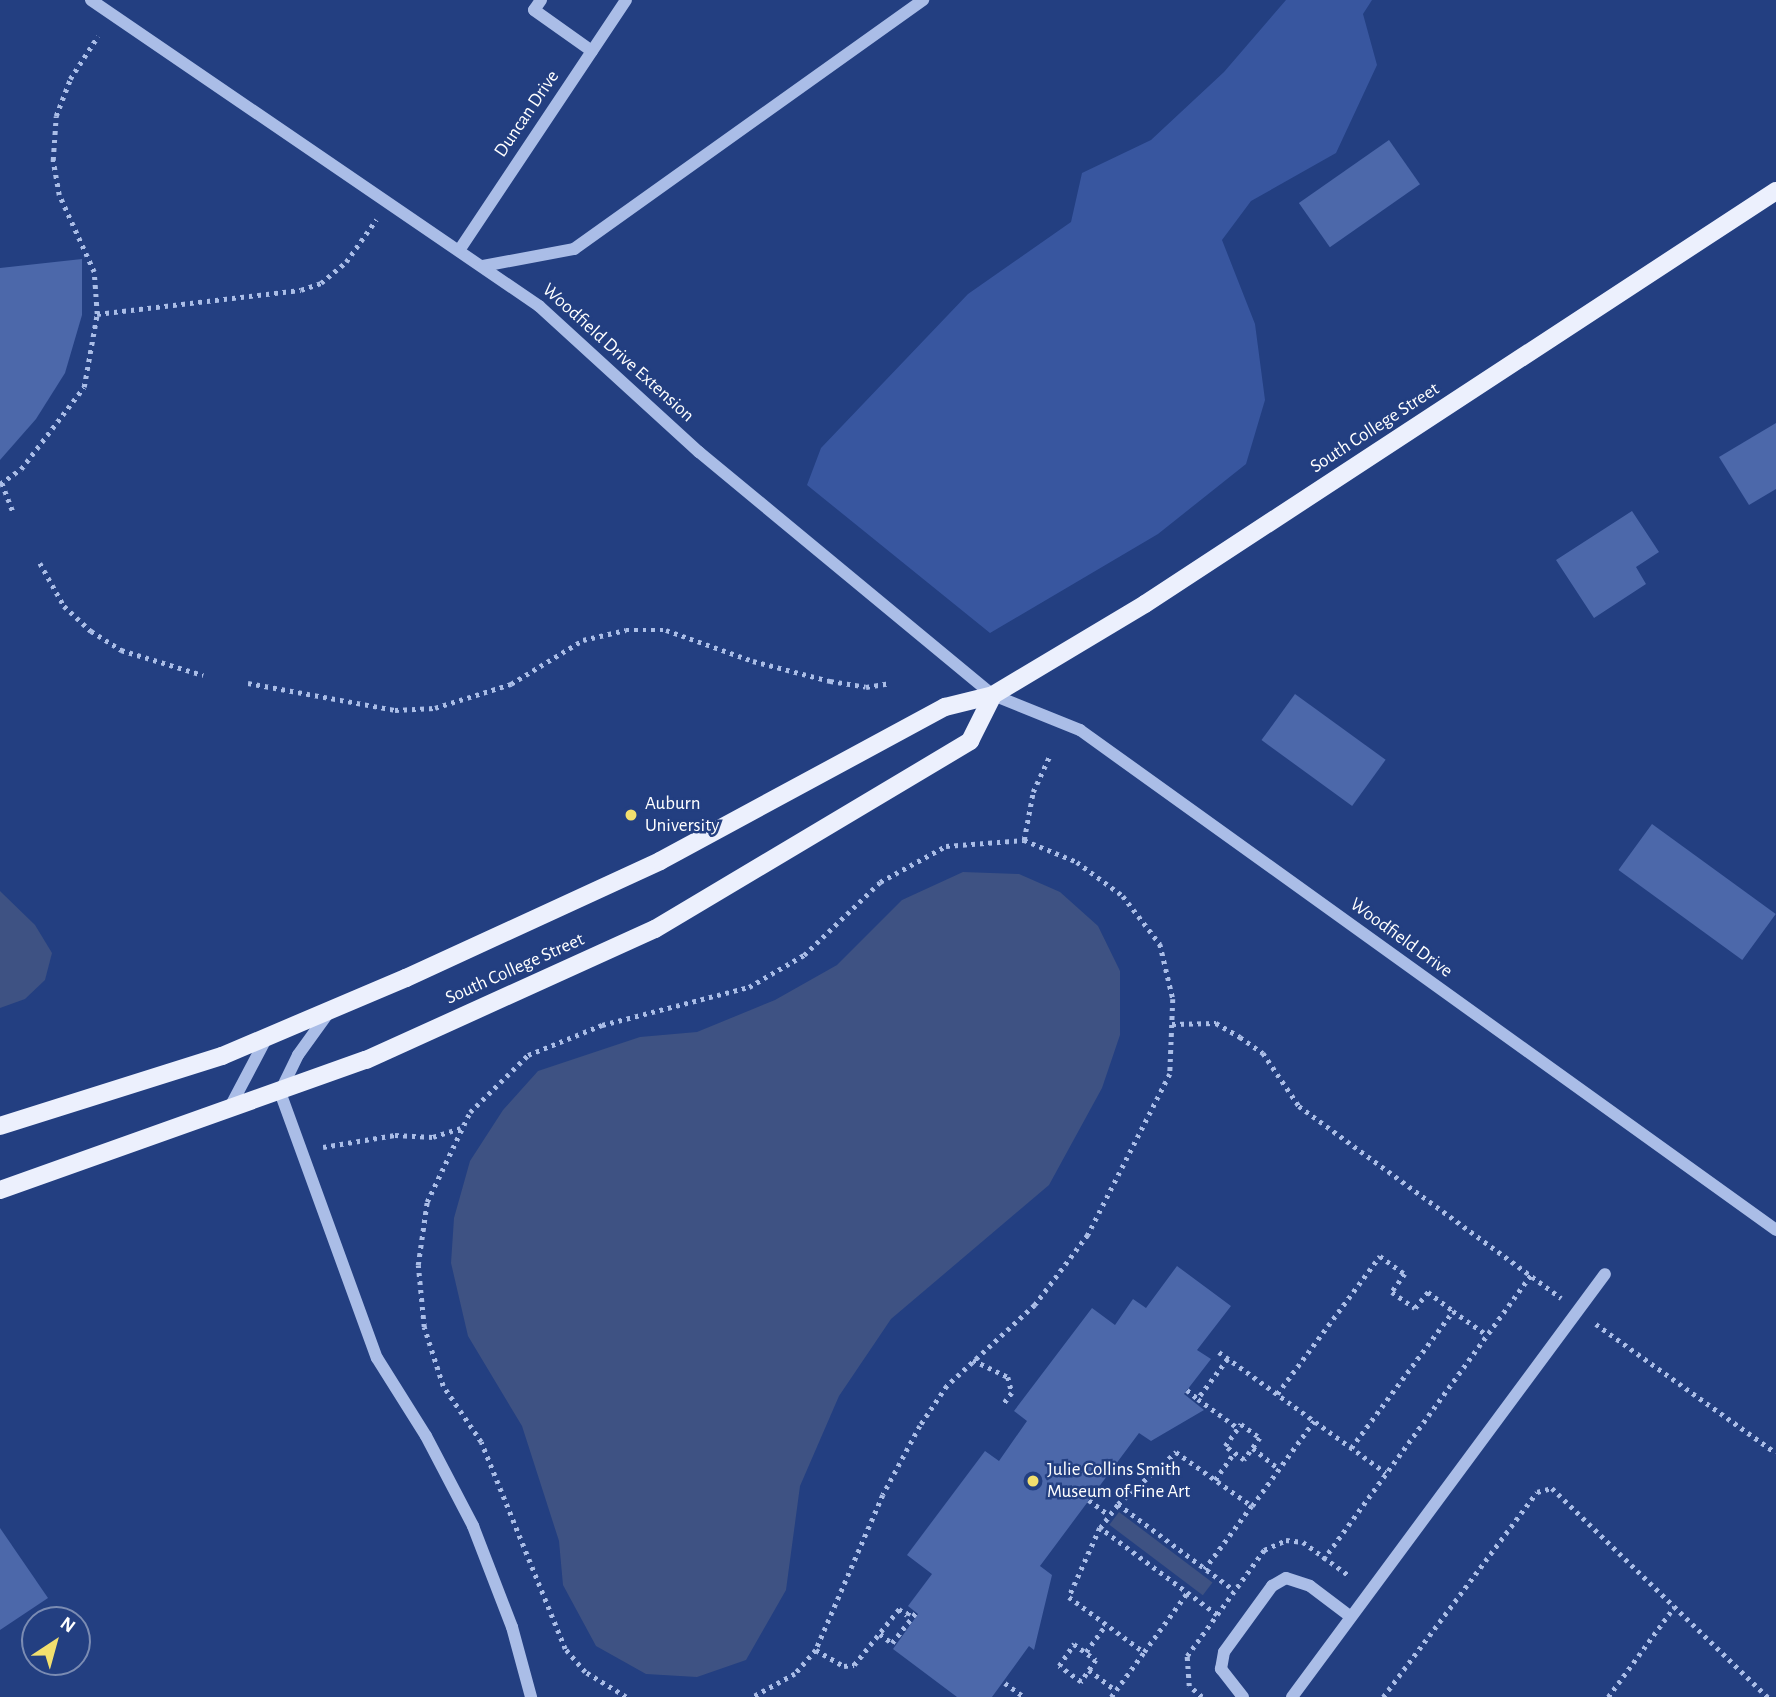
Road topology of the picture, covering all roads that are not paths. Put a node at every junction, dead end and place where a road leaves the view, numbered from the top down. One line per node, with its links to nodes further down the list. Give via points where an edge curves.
1 (91, 0): 7 (street, Woodfield Drive Extension)
2 (541, 0): 5 (street, via 534,10)
3 (625, 0): 5 (street, Duncan Drive)
4 (923, 0): 8 (street, via 574,249)
5 (592, 51): 7 (street, Duncan Drive)
6 (1776, 191): 9 (main road, South College Street, via 1145,604)
7 (460, 249): 8 (street, Woodfield Drive Extension)
8 (484, 266): 9 (street, Woodfield Drive Extension, via 540,306 699,452)
9 (993, 695): 10 (main road, South College Street, via 944,706 660,861); 12 (main road, South College Street, via 971,740 654,929 366,1060); 16 (street, Woodfield Drive, via 1080,730)
10 (330, 1010): 11 (main road, South College Street); 12 (street, via 298,1055)
11 (267, 1037): 13 (street); 14 (main road, South College Street, via 222,1056)
12 (280, 1092): 13 (main road, South College Street); 19 (street, via 377,1357 426,1436 473,1527 512,1627)
13 (228, 1113): 15 (main road, South College Street)
14 (0, 1126)
15 (0, 1190)
16 (1776, 1230)
17 (1605, 1274): 18 (street)
18 (1351, 1618): 20 (street, via 1310,1586 1286,1578 1272,1586 1224,1652 1221,1669); 21 (street)
19 (531, 1697)
20 (1243, 1697)
21 (1292, 1697)

